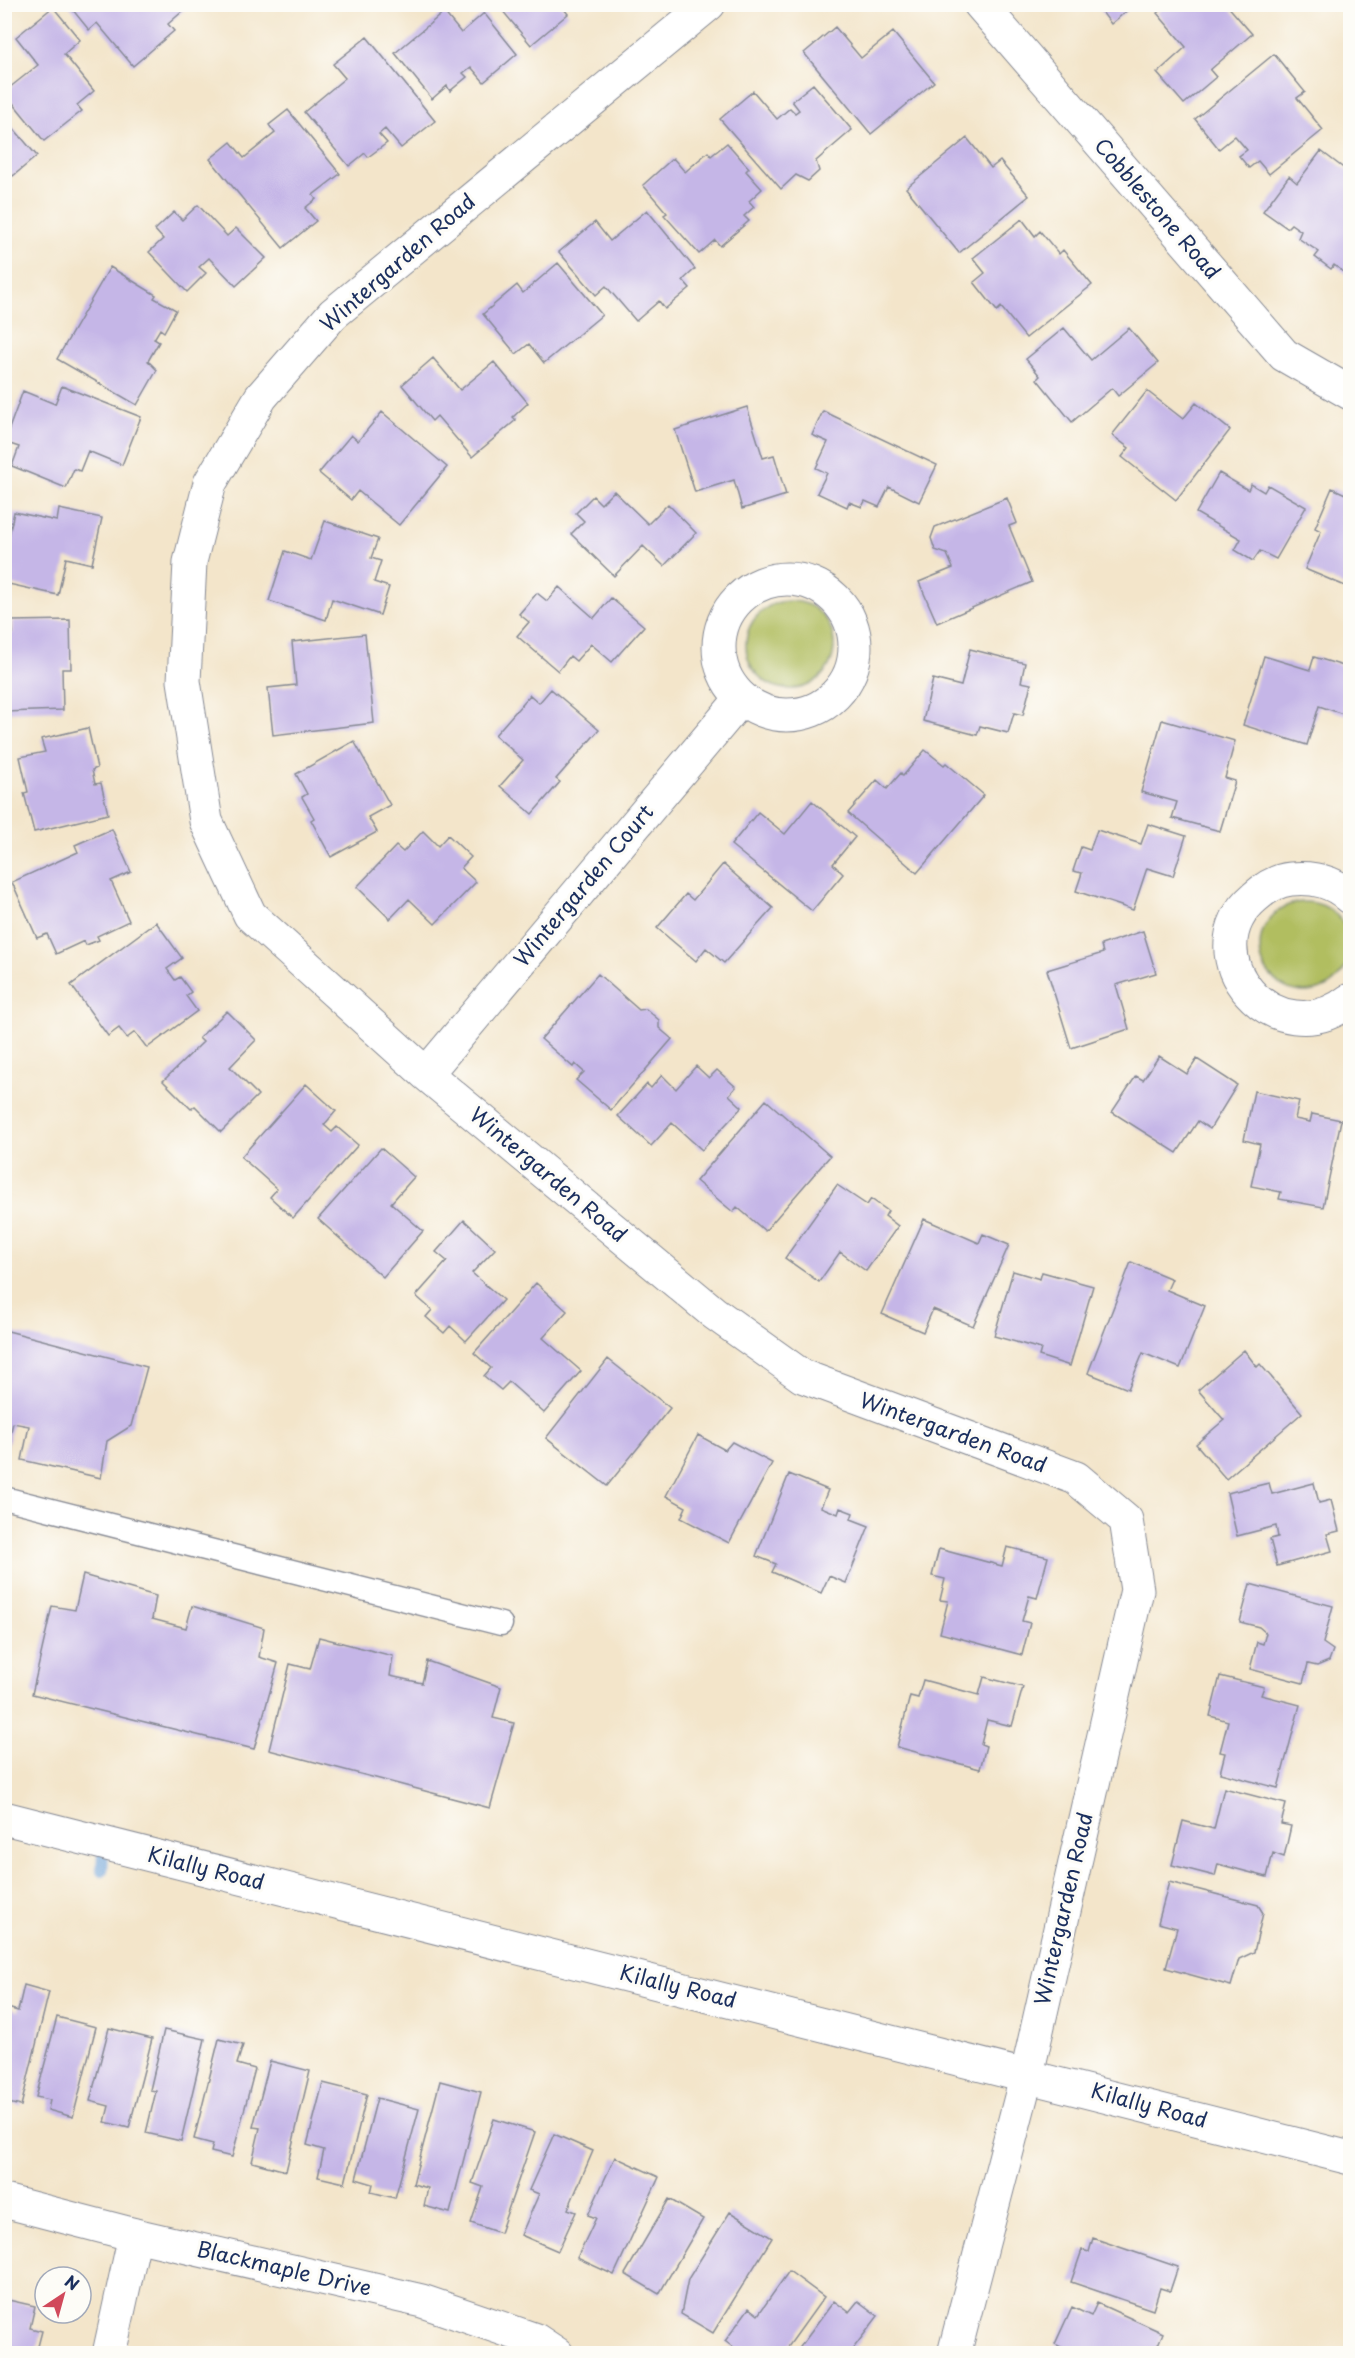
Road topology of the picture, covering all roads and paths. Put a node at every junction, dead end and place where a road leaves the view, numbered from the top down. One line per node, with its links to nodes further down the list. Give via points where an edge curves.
1 (709, 4): 7 (street, Wintergarden Road, via 333,314 261,397 210,483 190,562 184,681 206,821 250,915)
2 (980, 4): 3 (street, Cobblestone Road, via 1284,355)
3 (1350, 393)
4 (741, 699): 4 (street, via 778,716 798,715 818,709 847,682 854,663 854,632 841,605 826,591 811,583 777,579 745,592 733,605 724,620 718,653 722,670); 7 (street, Wintergarden Court)
5 (1350, 895): 6 (street, via 1330,882 1307,877 1285,879 1264,888 1247,903 1236,923 1232,945 1234,968 1244,988 1261,1005 1282,1016 1306,1018 1330,1013)
6 (1350, 1000)
7 (426, 1074): 11 (street, Wintergarden Road, via 714,1313 802,1376 1076,1478 1126,1520 1137,1590)
8 (4, 1498): 9 (lane)
9 (501, 1624)
10 (4, 1818): 11 (street, Kilally Road)
11 (1027, 2074): 12 (street, Kilally Road); 17 (street, Wintergarden Road)
12 (1350, 2158)
13 (4, 2201): 14 (street, Blackmaple Drive)
14 (135, 2235): 15 (street); 16 (street, Blackmaple Drive, via 422,2301 536,2340)
15 (109, 2354)
16 (557, 2354)
17 (954, 2354)

